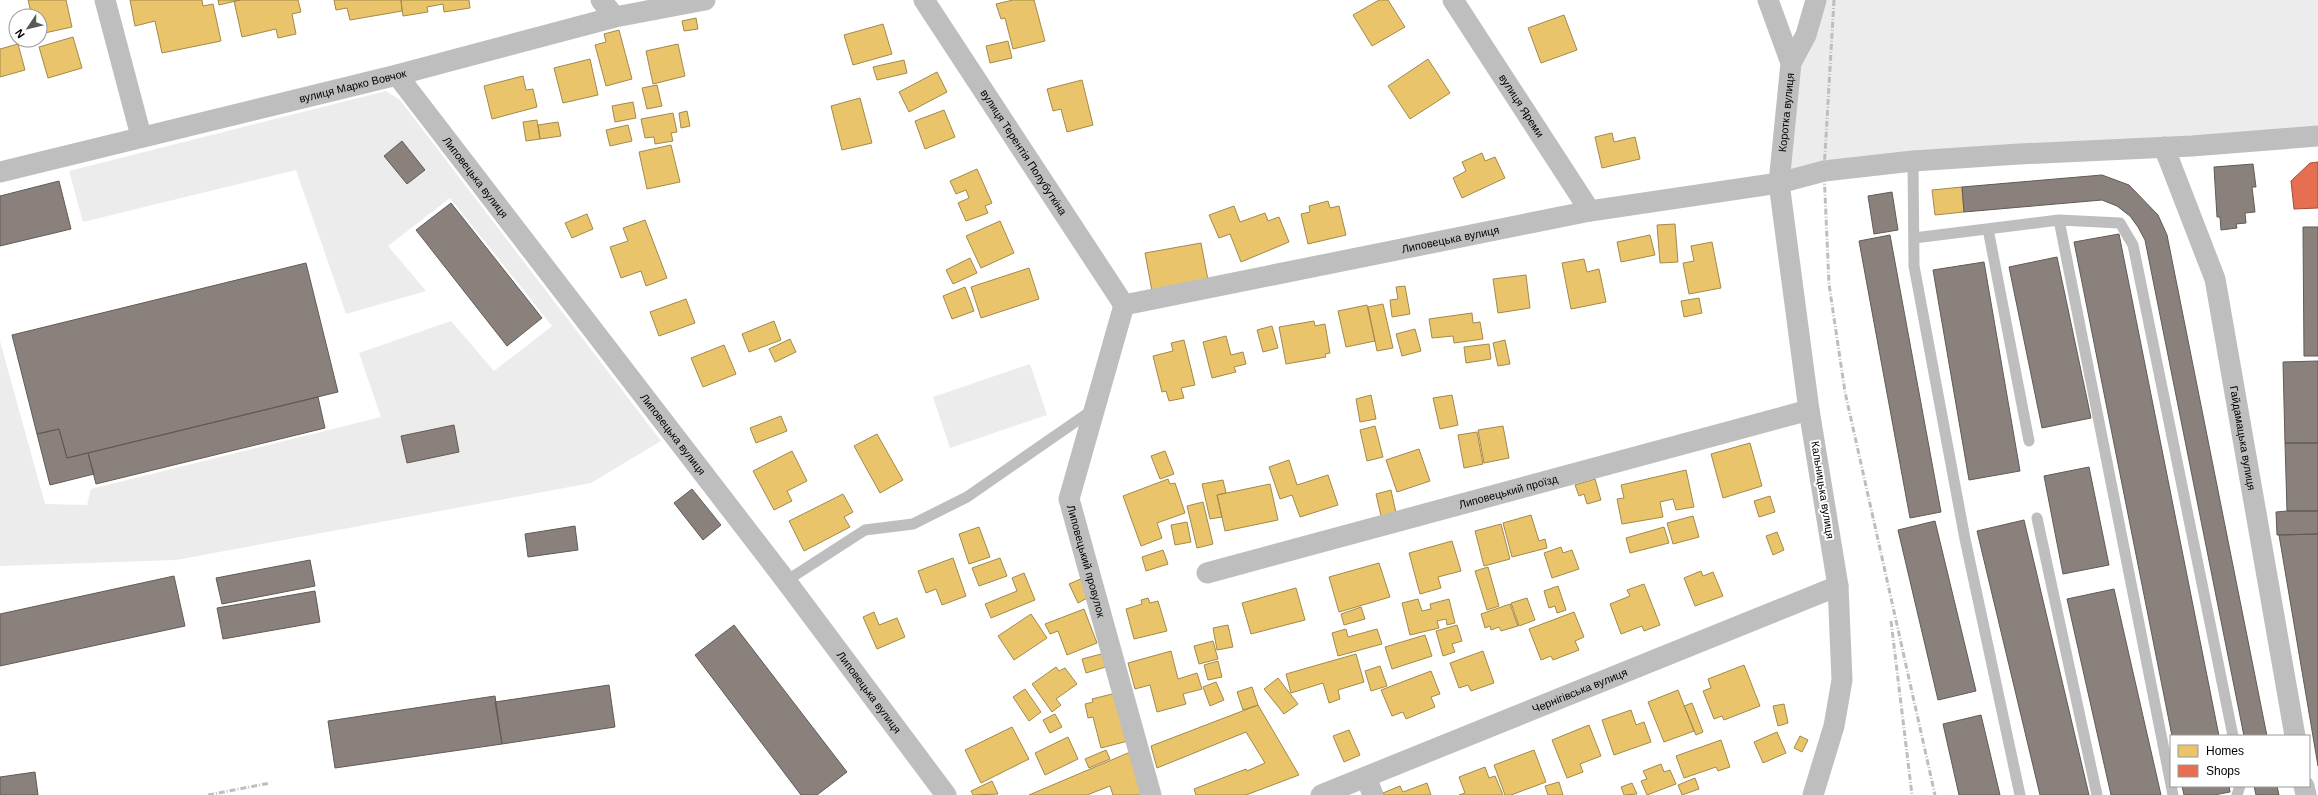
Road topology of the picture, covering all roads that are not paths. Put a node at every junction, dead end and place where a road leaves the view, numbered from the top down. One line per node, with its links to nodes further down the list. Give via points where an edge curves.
1 (104, 0): 11 (street)
2 (601, 0): 8 (street)
3 (705, 0): 8 (street, вулиця Марко Вовчок)
4 (924, 0): 21 (street, вулиця Терентія Полубуткіна)
5 (1453, 0): 17 (street, вулиця Яреми)
6 (1768, 0): 9 (street)
7 (1816, 0): 9 (street, Коротка вулиця, via 1806,35)
8 (616, 17): 10 (street, вулиця Марко Вовчок)
9 (1790, 64): 16 (street, Коротка вулиця)
10 (398, 75): 11 (street, вулиця Марко Вовчок); 27 (street, Липовецька вулиця)
11 (141, 136): 15 (street, вулиця Марко Вовчок)
12 (2318, 136): 13 (street, Липовецька вулиця)
13 (2164, 147): 14 (street, Липовецька вулиця); 30 (street, Гайдамацька вулиця, via 2216,279)
14 (1913, 161): 16 (street, Липовецька вулиця, via 1824,171); 20 (lane)
15 (0, 172)
16 (1779, 183): 17 (street, Липовецька вулиця); 23 (street, Кальницька вулиця)
17 (1590, 212): 21 (street, Липовецька вулиця)
18 (2059, 220): 19 (lane); 29 (lane, via 2120,224 2133,245); 31 (lane)
19 (1988, 229): 20 (lane); 24 (lane)
20 (1914, 238): 37 (lane, via 1914,266 1964,532)
21 (1124, 305): 22 (street, Липовецький провулок)
22 (1095, 408): 27 (lane, via 967,497 913,524 865,530); 34 (street, Липовецький провулок, via 1069,499)
23 (1809, 410): 26 (street, Липовецький проїзд); 28 (street, Кальницька вулиця)
24 (2028, 441)
25 (2037, 518): 38 (lane)
26 (1207, 573)
27 (786, 581): 33 (street, Липовецька вулиця)
28 (1838, 586): 32 (street, Чернігівська вулиця); 36 (street, Кальницька вулиця, via 1842,680 1834,726)
29 (2233, 735)
30 (2295, 735)
31 (2170, 780)
32 (1370, 786): 35 (street, Чернігівська вулиця)
33 (946, 795)
34 (1152, 795)
35 (1321, 795)
36 (1813, 795)
37 (2020, 795)
38 (2097, 795)

